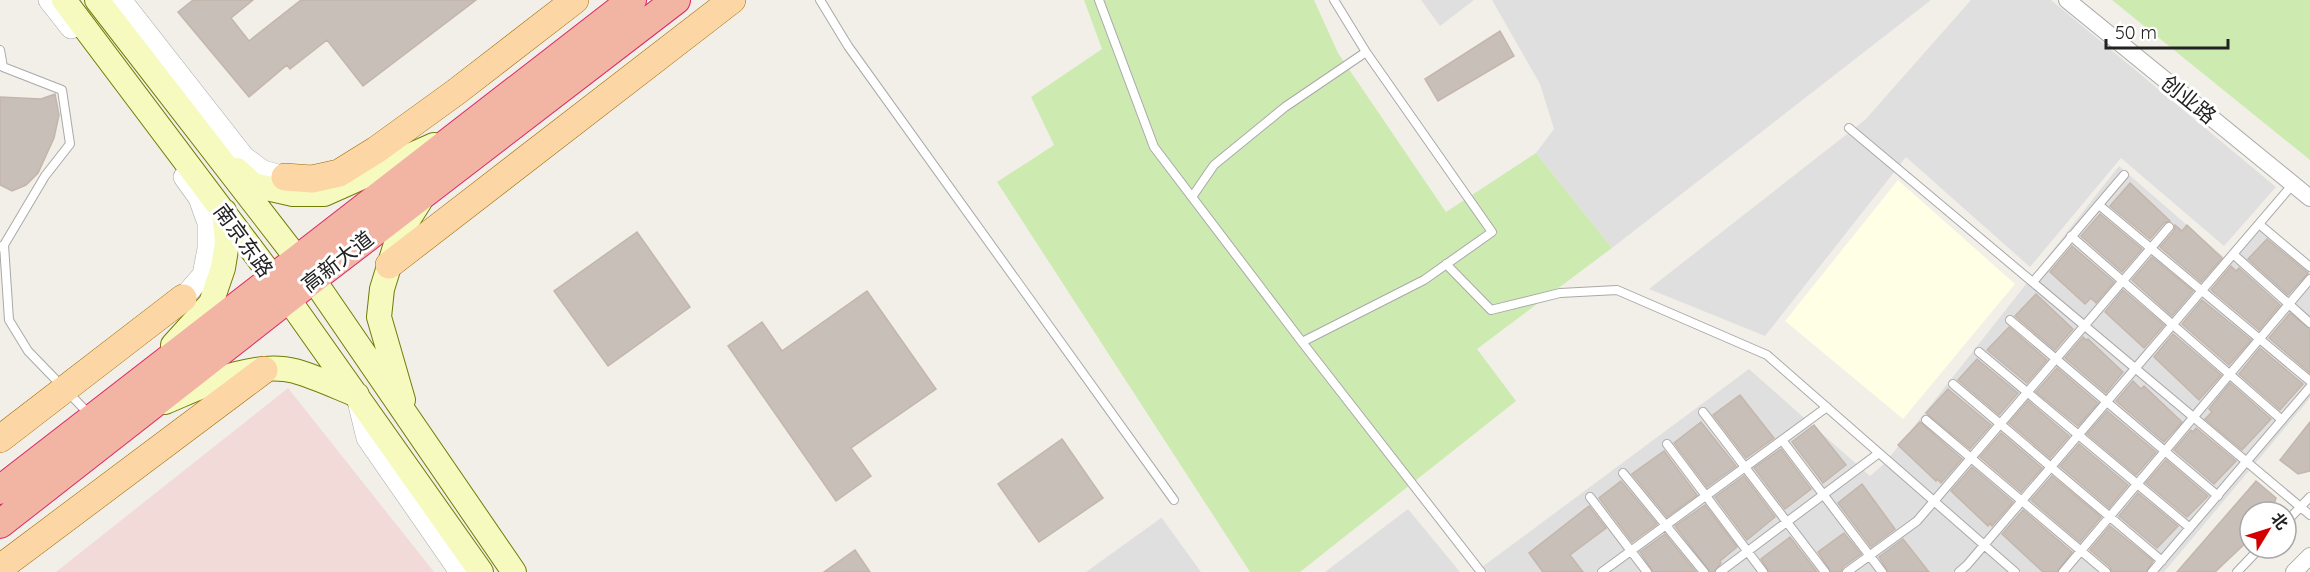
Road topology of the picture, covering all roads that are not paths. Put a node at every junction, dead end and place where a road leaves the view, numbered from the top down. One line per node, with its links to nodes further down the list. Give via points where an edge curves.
1 (49, 0): 42 (street, via 199,198 208,223 208,249 203,275)
2 (64, 0): 26 (main road, 南京东路)
3 (97, 0): 15 (main road, 南京东路)
4 (575, 0): 20 (main road, via 447,99 339,173 312,179)
5 (632, 0): 17 (highway, 高新大道)
6 (676, 0): 22 (highway, 高新大道)
7 (732, 0): 34 (main road)
8 (820, 0): 89 (lane, via 848,46)
9 (1099, 0): 23 (lane, via 1154,147)
10 (1334, 0): 14 (lane)
11 (2067, 0): 21 (street, 创业路)
12 (127, 8): 15 (street); 20 (street, via 244,157 263,171)
13 (0, 50): 30 (lane, via 3,67 62,90 69,144)
14 (1366, 52): 23 (lane, via 1285,107 1223,158); 33 (lane, via 1492,232)
15 (170, 94): 18 (main road, 南京东路)
16 (1849, 128): 39 (lane)
17 (463, 131): 18 (main road, via 324,194 293,194 253,185); 36 (highway, 高新大道)
18 (205, 140): 36 (main road, 南京东路)
19 (2124, 175): 25 (lane)
20 (285, 177)
21 (2293, 184): 24 (street, 创业路); 27 (lane)
22 (424, 195): 34 (main road, via 399,234); 36 (highway, 高新大道)
23 (1192, 197): 49 (lane)
24 (2310, 198)
25 (2099, 205): 29 (lane); 31 (lane)
26 (224, 211): 40 (main road, 南京东路); 61 (main road, via 227,243 211,303)
27 (2259, 224): 32 (lane); 35 (lane)
28 (2169, 227): 31 (lane)
29 (2071, 236): 38 (lane); 39 (lane)
30 (2, 246): 58 (lane, via 9,320 28,351)
31 (2151, 248): 38 (lane); 41 (lane)
32 (2233, 254): 41 (lane); 43 (lane)
33 (1446, 264): 49 (lane, via 1424,280); 63 (lane, via 1491,310 1560,293 1617,290 1767,355)
34 (389, 266): 65 (main road, via 379,317)
35 (2310, 267)
36 (306, 270): 40 (highway, 高新大道); 65 (main road, 南京东路)
37 (2310, 279): 43 (lane)
38 (2122, 281): 46 (lane); 47 (lane)
39 (2032, 282): 46 (lane)
40 (281, 289): 60 (main road, 南京东路); 61 (highway, 高新大道)
41 (2202, 291): 47 (lane); 48 (lane)
42 (183, 298): 58 (main road)
43 (2289, 304): 45 (lane); 48 (lane)
44 (2010, 320): 51 (lane)
45 (2310, 323)
46 (2084, 325): 51 (lane); 52 (lane)
47 (2173, 325): 52 (lane); 54 (lane)
48 (2260, 339): 54 (lane); 55 (lane)
49 (1302, 342): 111 (lane)
50 (1978, 352): 59 (lane)
51 (2056, 359): 59 (lane); 62 (lane)
52 (2136, 368): 62 (lane); 66 (lane)
53 (264, 370): 60 (main road, via 294,370); 61 (main road); 107 (main road)
54 (2230, 374): 66 (lane); 69 (lane)
55 (2310, 381)
56 (1953, 384): 70 (lane)
57 (2310, 387): 69 (lane)
58 (65, 389): 67 (lane); 72 (main road)
59 (2027, 392): 70 (lane); 71 (lane)
60 (357, 395): 108 (street, via 367,438); 109 (main road, 南京东路)
61 (144, 396): 67 (highway, 高新大道); 96 (highway, 高新大道)
62 (2107, 402): 71 (lane); 75 (lane)
63 (1827, 407): 73 (lane); 76 (lane)
64 (1704, 412): 79 (lane)
65 (407, 417): 110 (main road, 南京东路)
66 (2194, 417): 75 (lane); 78 (lane)
67 (93, 418): 83 (highway, 高新大道)
68 (1926, 420): 77 (lane)
69 (2282, 420): 78 (lane)
70 (2000, 424): 77 (lane); 80 (lane)
71 (2078, 435): 80 (lane); 82 (lane)
72 (0, 439)
73 (1782, 440): 79 (lane); 84 (lane)
74 (1667, 444): 85 (lane)
75 (2165, 451): 82 (lane); 86 (lane)
76 (1879, 453): 84 (lane); 90 (lane)
77 (1971, 458): 90 (lane); 91 (lane)
78 (2247, 462): 86 (lane); 92 (lane)
79 (1745, 467): 85 (lane); 95 (lane)
80 (2051, 467): 91 (lane); 94 (lane)
81 (1623, 473): 97 (lane)
82 (2137, 484): 94 (lane); 98 (lane)
83 (0, 490)
84 (1824, 495): 95 (lane); 103 (lane)
85 (1706, 496): 97 (lane); 102 (lane)
86 (2218, 496): 98 (lane)
87 (1590, 497): 100 (lane)
88 (2310, 497): 92 (lane)
89 (1174, 500)
90 (1934, 501): 99 (lane); 103 (lane, via 1917,521)
91 (2022, 501): 99 (lane); 101 (lane)
92 (2300, 507): 93 (lane)
93 (2310, 515)
94 (2110, 517): 101 (lane); 106 (lane)
95 (1787, 522): 102 (lane); 117 (lane)
96 (0, 524)
97 (1667, 524): 100 (lane); 114 (lane)
98 (2190, 528): 106 (lane)
99 (1985, 545): 120 (lane); 121 (lane)
100 (1631, 551): 112 (lane); 113 (lane)
101 (2081, 551): 122 (lane); 123 (lane)
102 (1748, 552): 115 (lane); 116 (lane)
103 (1869, 555): 118 (lane); 119 (lane)
104 (2310, 556): 126 (street)
105 (2248, 560): 125 (lane)
106 (2162, 561): 124 (lane)
107 (0, 568)
108 (460, 572)
109 (481, 572)
110 (514, 572)
111 (1481, 572)
112 (1602, 572)
113 (1647, 572)
114 (1704, 572)
115 (1720, 572)
116 (1763, 572)
117 (1825, 572)
118 (1847, 572)
119 (1882, 572)
120 (1959, 572)
121 (2015, 572)
122 (2063, 572)
123 (2106, 572)
124 (2152, 572)
125 (2237, 572)
126 (2294, 572)

